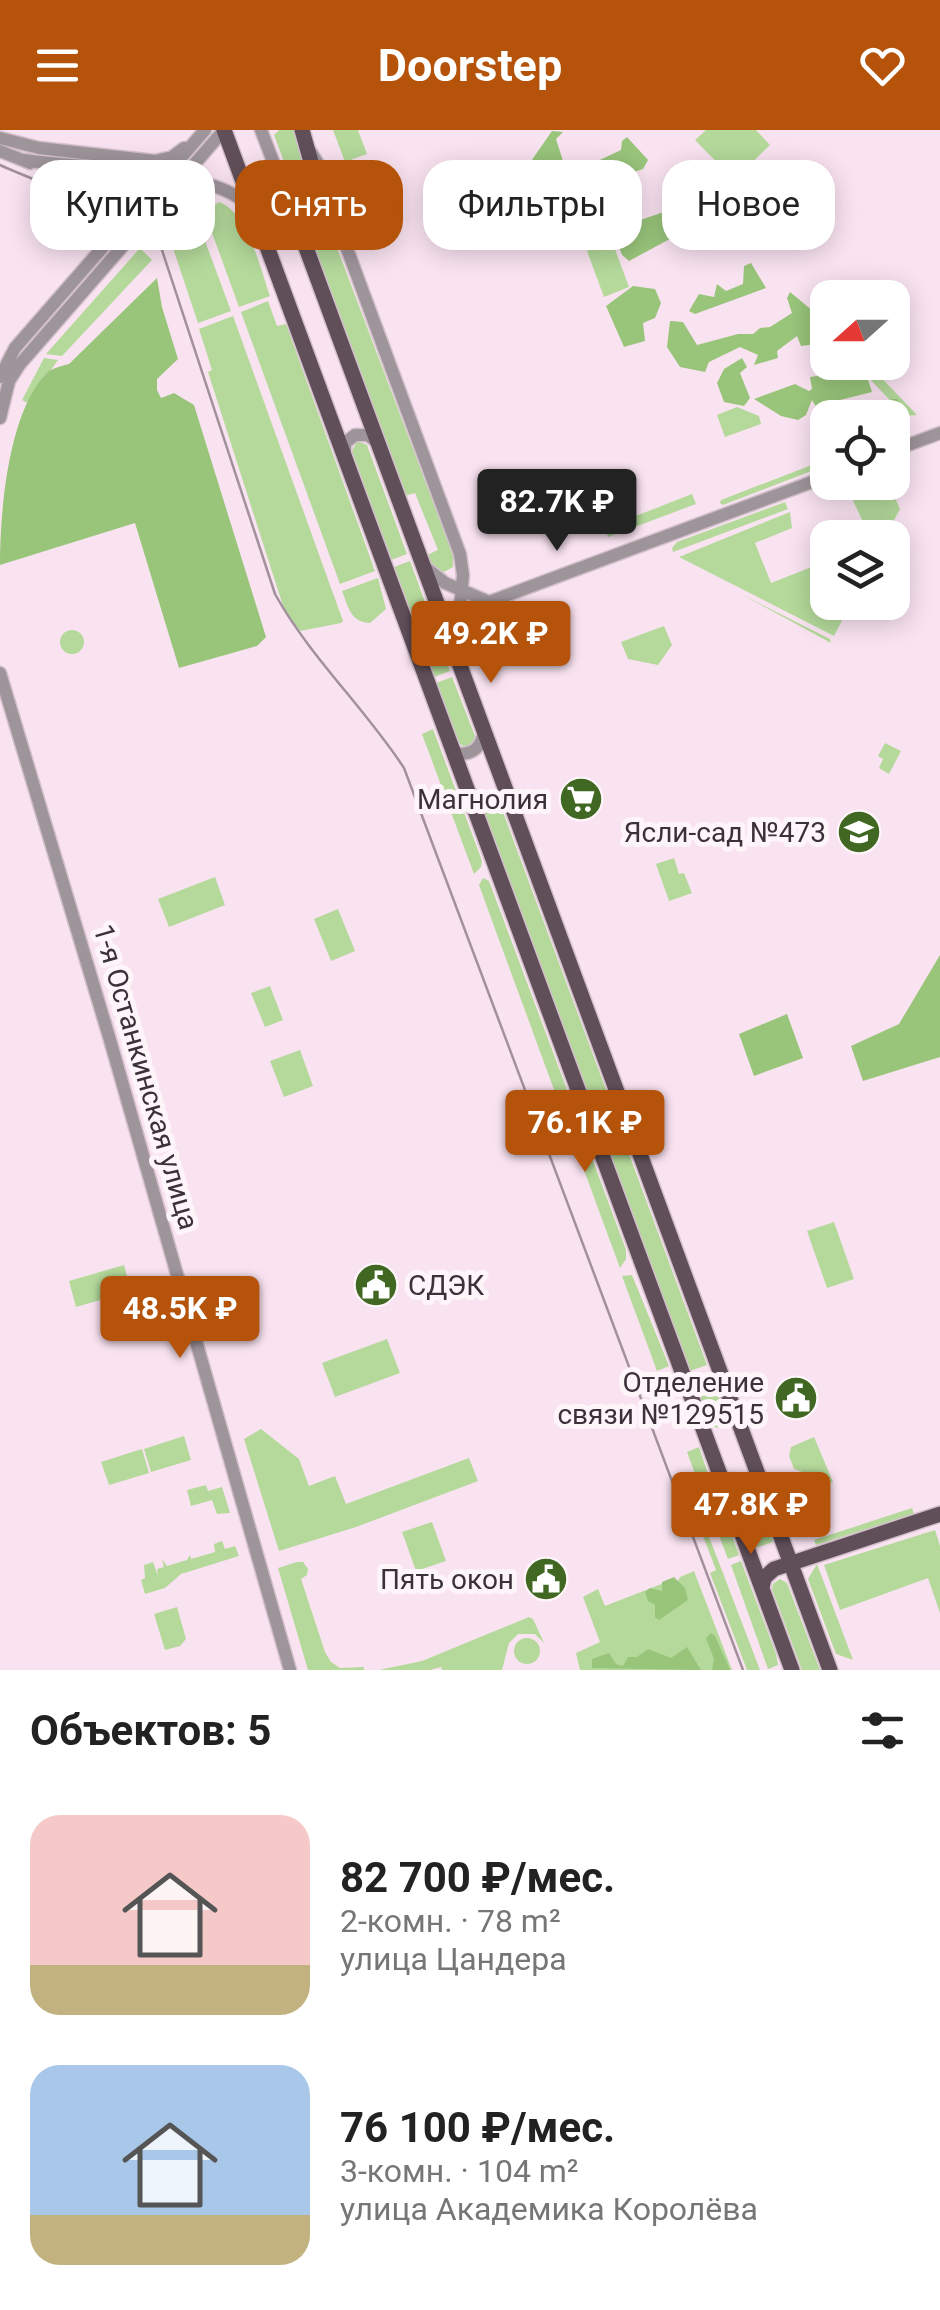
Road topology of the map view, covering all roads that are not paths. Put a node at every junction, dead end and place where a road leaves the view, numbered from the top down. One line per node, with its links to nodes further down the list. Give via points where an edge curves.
1 (205, 130): 5 (street, via 172,157 155,160); 8 (street)
2 (224, 130): 9 (street); 10 (main road)
3 (261, 130): 11 (street)
4 (304, 137): 26 (street, via 325,175 460,554)
5 (0, 138)
6 (0, 151): 7 (street)
7 (24, 160): 12 (street); 13 (street)
8 (180, 160)
9 (198, 160)
10 (235, 160)
11 (273, 160)
12 (30, 161)
13 (30, 163)
14 (102, 250): 18 (street, via 15,348)
15 (119, 250): 19 (street, via 20,364)
16 (269, 250): 23 (main road)
17 (307, 250): 21 (main road)
18 (0, 377)
19 (0, 418)
20 (940, 433): 22 (street)
21 (378, 443): 23 (street, via 355,435 345,443); 25 (main road)
22 (910, 444)
23 (345, 456): 32 (main road)
24 (810, 483): 27 (street)
25 (420, 557): 26 (street, via 436,578); 29 (main road)
26 (462, 590): 27 (street); 28 (street)
27 (489, 602): 28 (street)
28 (460, 623): 29 (street)
29 (456, 656): 31 (main road)
30 (0, 673): 36 (street, 1-я Останкинская улица)
31 (484, 732): 32 (street, via 471,752 459,754); 34 (main road)
32 (450, 746): 35 (main road)
33 (940, 1514): 34 (main road)
34 (790, 1564): 35 (main road, via 768,1573); 38 (main road)
35 (762, 1588): 37 (main road)
36 (290, 1670)
37 (792, 1670)
38 (830, 1670)

